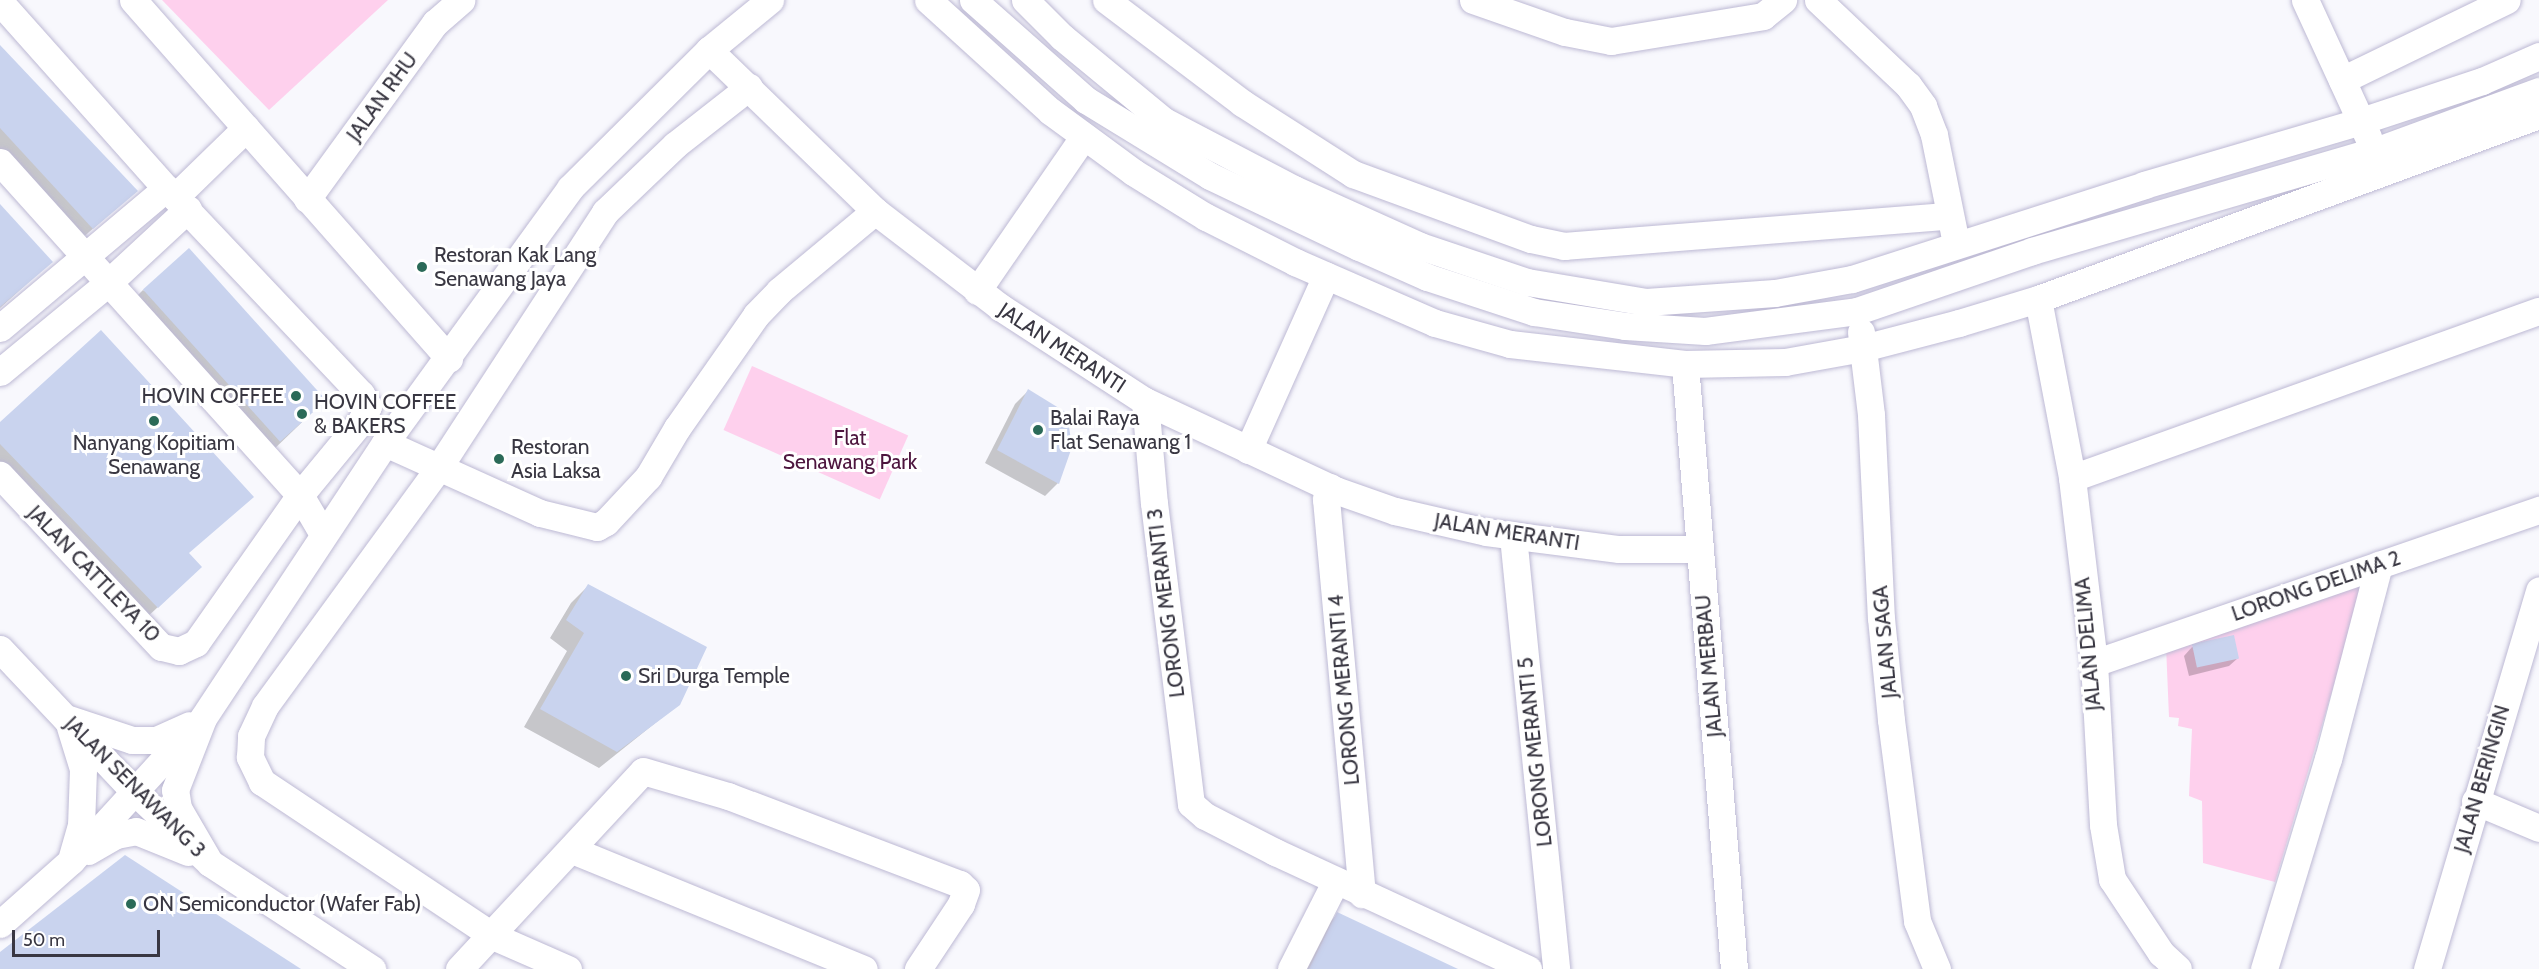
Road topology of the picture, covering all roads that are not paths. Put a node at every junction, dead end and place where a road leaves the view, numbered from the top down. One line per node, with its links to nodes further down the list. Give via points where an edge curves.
1 (133, 0): 21 (street)
2 (461, 0): 26 (street, JALAN RHU, via 435,23)
3 (928, 0): 22 (street, via 1050,111)
4 (972, 0): 36 (street, via 1086,100 1160,146 1210,176 1427,277 1534,312 1625,326 1705,331)
5 (1025, 0): 29 (street, via 1062,38 1164,121 1294,189 1420,246 1527,282 1646,302 1775,293 1852,279)
6 (1106, 0): 28 (street, via 1242,103 1353,174 1531,239 1564,246)
7 (1473, 0): 8 (street, via 1565,32 1611,41 1763,16)
8 (1783, 0)
9 (1818, 0): 28 (street, via 1908,85 1923,106 1935,135)
10 (2305, 0): 16 (street)
11 (2507, 0): 16 (street)
12 (771, 1): 14 (street)
13 (0, 2): 25 (street)
14 (709, 50): 17 (street, JALAN MERANTI); 39 (street, via 570,188)
15 (2539, 56): 20 (street, via 2482,81)
16 (2342, 80): 20 (street)
17 (749, 87): 27 (street, JALAN MERANTI); 45 (street, via 675,145 605,212)
18 (2539, 90): 23 (street)
19 (2539, 115): 34 (street)
20 (2361, 121): 23 (street); 29 (street)
21 (246, 128): 25 (street); 26 (street)
22 (1084, 136): 31 (street, via 1206,217); 33 (street)
23 (2375, 152): 36 (street, via 2032,251)
24 (0, 162): 30 (street)
25 (176, 198): 30 (street); 32 (street); 49 (street, JALAN CATTLEYA 10, via 368,406 361,421)
26 (307, 199): 39 (street)
27 (875, 211): 33 (street, JALAN MERANTI); 45 (street, via 786,284 756,315 677,428 648,477 606,522 597,527 551,517)
28 (1949, 216): 29 (street)
29 (1957, 244)
30 (87, 257): 32 (street); 37 (street)
31 (1326, 276): 40 (street, via 1435,323 1510,344); 44 (street)
32 (108, 283): 41 (street); 49 (street)
33 (977, 291): 42 (street, JALAN MERANTI)
34 (2038, 299): 38 (street); 47 (street, JALAN DELIMA)
35 (2539, 310): 47 (street)
36 (1857, 311): 38 (street, JALAN SAGA)
37 (0, 328)
38 (1863, 348): 40 (street, via 1778,362); 79 (street, JALAN SAGA, via 1891,720 1917,921)
39 (448, 359): 43 (street)
40 (1684, 364): 53 (street, JALAN MERBAU)
41 (0, 372)
42 (1145, 401): 44 (street, JALAN MERANTI); 68 (street, LORONG MERANTI 3, via 1191,804 1205,816)
43 (385, 443): 45 (street); 51 (street)
44 (1248, 450): 48 (street, JALAN MERANTI)
45 (437, 470): 70 (street, via 266,706 251,736 250,757 262,782)
46 (0, 475): 49 (street, JALAN CATTLEYA 10, via 161,647 178,651 196,643)
47 (2072, 478): 58 (street, JALAN DELIMA)
48 (1330, 488): 52 (street, JALAN MERANTI, via 1395,511); 68 (street, LORONG MERANTI 4, via 1326,499)
49 (300, 495): 51 (street)
50 (2539, 510): 54 (street, LORONG DELIMA 2)
51 (323, 534): 60 (street)
52 (1513, 536): 53 (street, JALAN MERANTI, via 1619,549); 77 (street, LORONG MERANTI 5)
53 (1700, 549): 78 (street, JALAN MERBAU)
54 (2379, 565): 58 (street, LORONG DELIMA 2); 81 (street, via 2328,759)
55 (2539, 590): 56 (street, JALAN BERINGIN)
56 (2531, 646): 62 (street, JALAN BERINGIN)
57 (0, 649): 59 (street, JALAN SENAWANG 3)
58 (2094, 663): 80 (street, JALAN DELIMA, via 2103,825 2112,879 2161,953)
59 (67, 718): 60 (street, via 132,740 156,740); 61 (street, JALAN SENAWANG 3); 65 (street, via 83,769 81,825)
60 (203, 718): 61 (street); 66 (street, via 175,790 178,808)
61 (133, 790): 65 (street); 66 (street, JALAN SENAWANG 3)
62 (2475, 801): 63 (street); 82 (street, JALAN BERINGIN)
63 (2539, 828)
64 (572, 850): 70 (street); 73 (street); 74 (street, via 643,771 728,796 960,884 966,890 961,904)
65 (71, 861): 66 (street, via 116,835 136,831); 69 (street)
66 (210, 863): 71 (street, JALAN SENAWANG 3)
67 (1330, 892): 75 (street)
68 (1362, 894): 76 (street)
69 (0, 924)
70 (476, 957): 72 (street)
71 (372, 969)
72 (568, 969)
73 (864, 969)
74 (918, 969)
75 (1291, 969)
76 (1528, 969)
77 (1556, 969)
78 (1734, 969)
79 (1937, 969)
80 (2178, 969)
81 (2264, 969)
82 (2427, 969)

